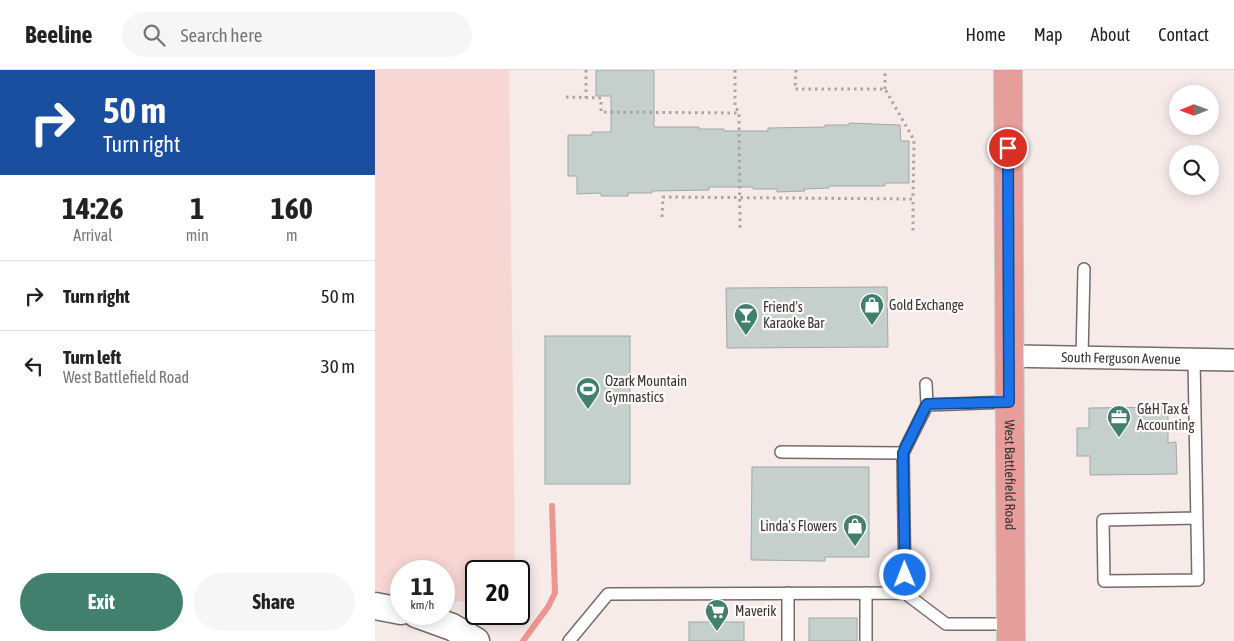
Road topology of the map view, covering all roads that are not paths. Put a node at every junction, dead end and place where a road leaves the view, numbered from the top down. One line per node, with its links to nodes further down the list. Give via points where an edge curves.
1 (1008, 70): 3 (main road, West Battlefield Road)
2 (1084, 269): 4 (lane)
3 (1009, 356): 4 (street, South Ferguson Avenue); 8 (main road, West Battlefield Road)
4 (1083, 357): 5 (street, South Ferguson Avenue)
5 (1194, 359): 6 (street, South Ferguson Avenue); 12 (lane)
6 (1234, 360)
7 (926, 384): 9 (lane)
8 (1009, 402): 9 (lane); 19 (main road, West Battlefield Road)
9 (927, 404): 11 (lane)
10 (781, 452): 11 (lane)
11 (903, 453): 15 (lane)
12 (1197, 518): 12 (lane, via 1198,580 1104,581 1103,520)
13 (788, 593): 14 (lane); 21 (lane, via 608,594); 22 (lane)
14 (866, 593): 15 (lane); 23 (lane)
15 (905, 593): 19 (lane, via 946,624)
16 (375, 606): 17 (street)
17 (390, 608)
18 (446, 625): 20 (street)
19 (1011, 632)
20 (476, 641)
21 (569, 641)
22 (788, 641)
23 (866, 641)

